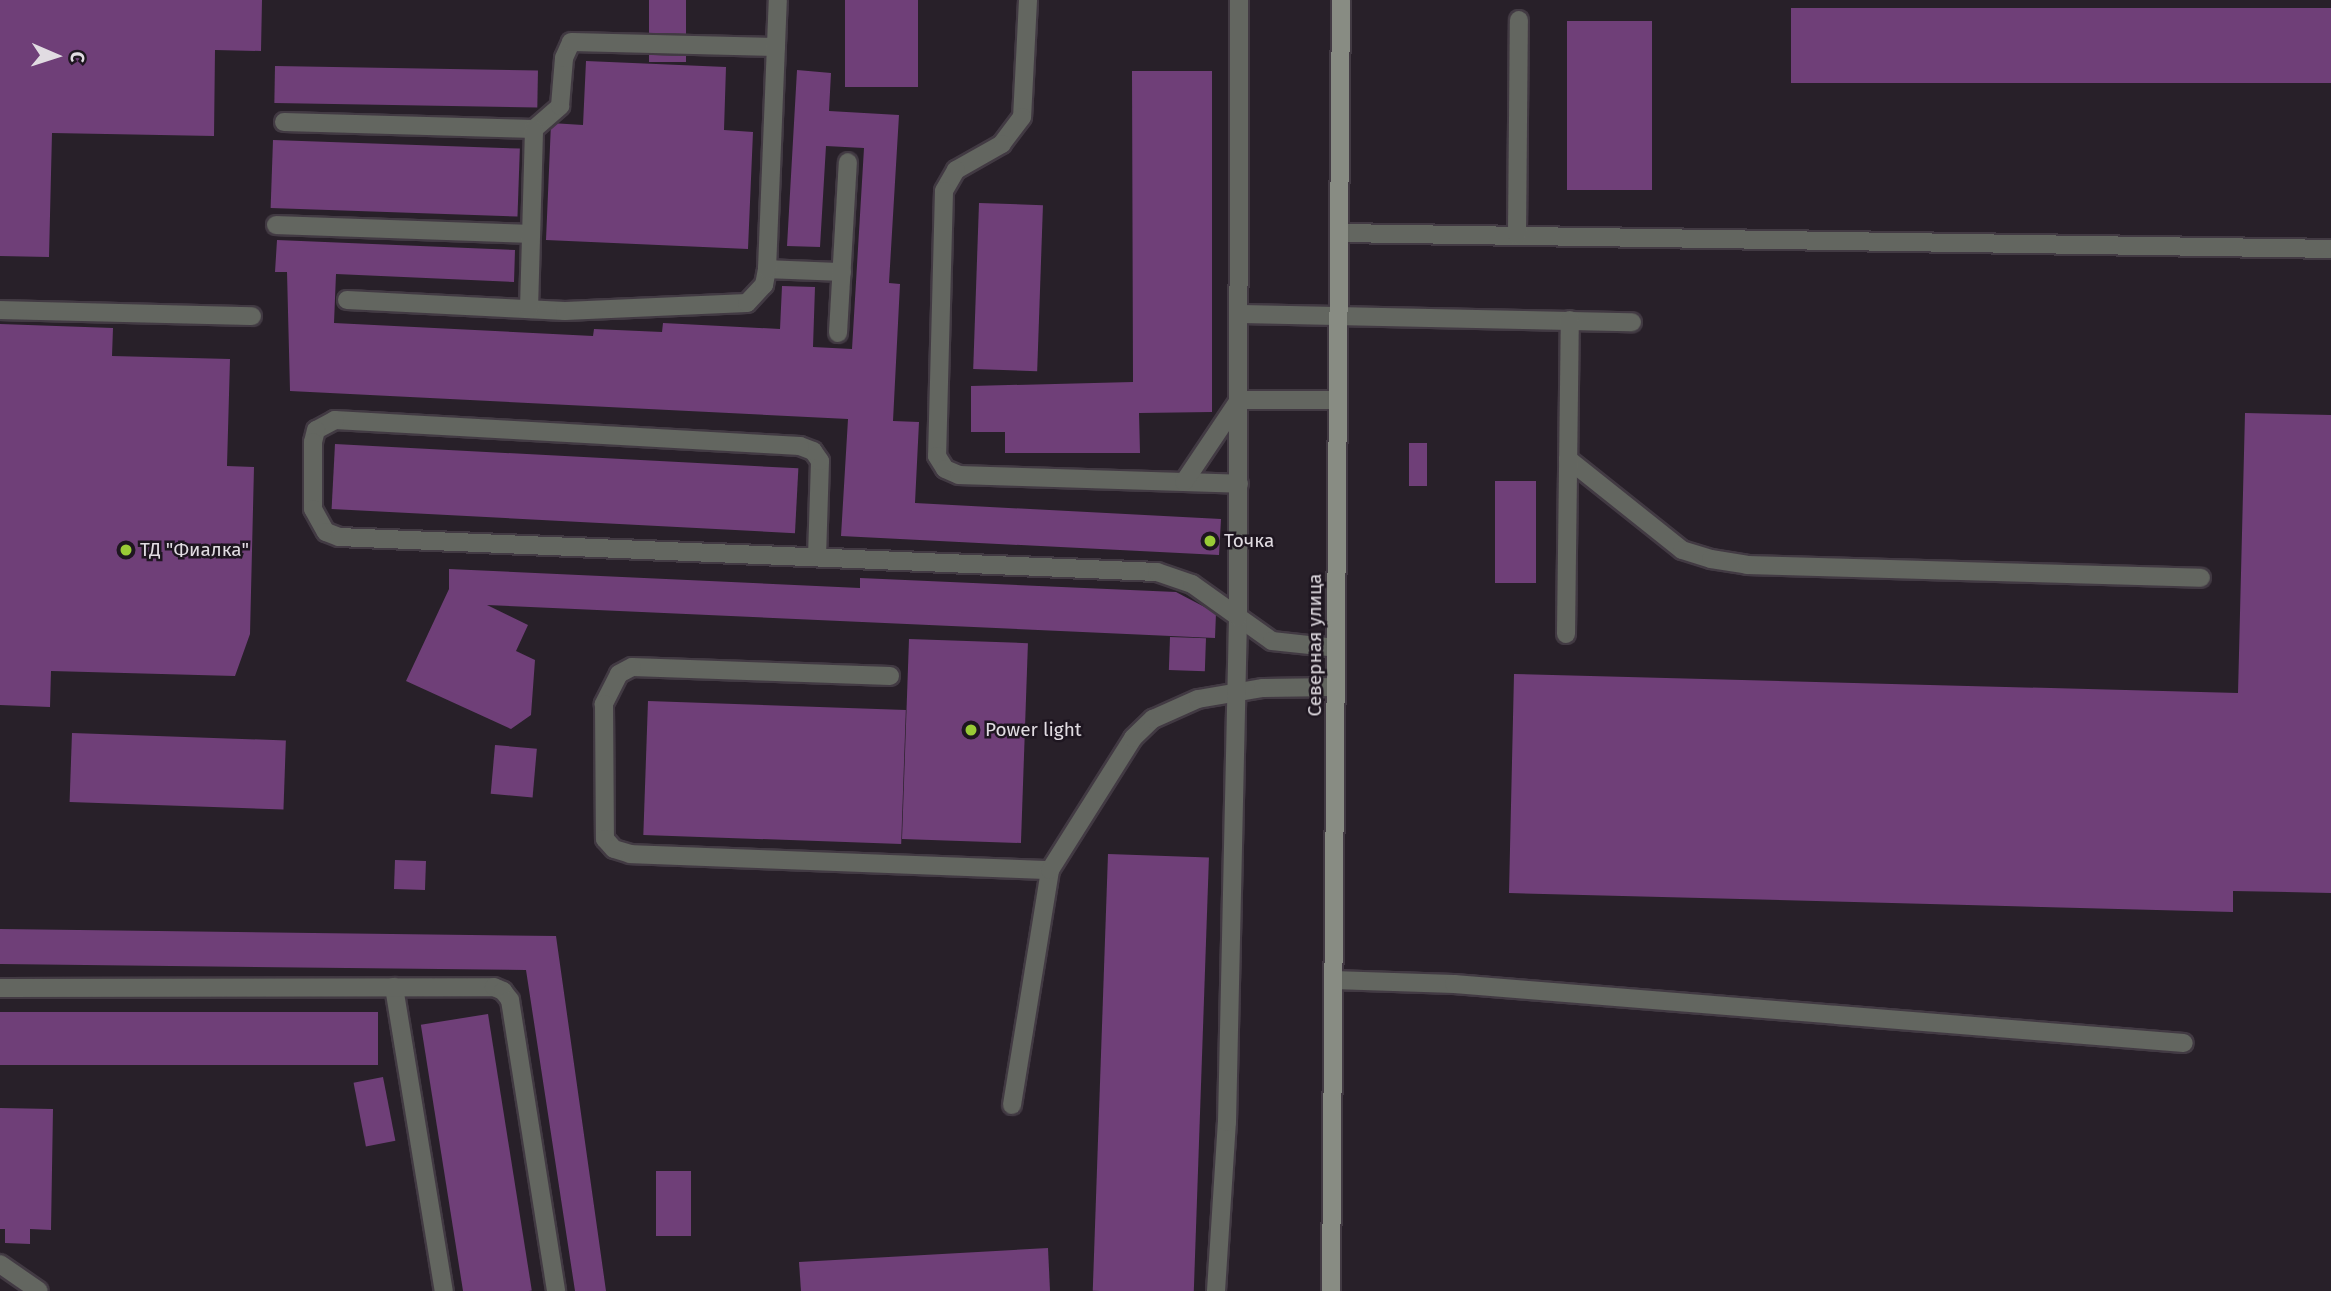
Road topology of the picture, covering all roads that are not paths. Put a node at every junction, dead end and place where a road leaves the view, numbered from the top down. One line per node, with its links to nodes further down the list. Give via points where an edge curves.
1 (778, 0): 6 (lane)
2 (1028, 0): 29 (lane, via 1022,117 1002,144 956,170 944,191 937,456 945,470 959,475)
3 (1239, 0): 20 (lane)
4 (1341, 0): 11 (main road, Северная улица)
5 (1519, 20): 13 (lane)
6 (776, 47): 8 (lane, via 571,42 564,58 560,106); 15 (lane)
7 (284, 122): 8 (lane)
8 (534, 129): 12 (lane)
9 (849, 162): 16 (lane)
10 (276, 225): 12 (lane)
11 (1339, 233): 13 (lane); 22 (main road, Северная улица)
12 (531, 234): 18 (lane)
13 (1517, 235): 14 (lane)
14 (2331, 249)
15 (767, 269): 16 (lane); 18 (lane, via 758,295 747,303)
16 (842, 272): 25 (lane)
17 (347, 300): 18 (lane)
18 (529, 309)
19 (0, 310): 21 (lane)
20 (1239, 314): 22 (lane); 26 (lane)
21 (252, 316)
22 (1338, 316): 23 (lane); 27 (main road, Северная улица)
23 (1570, 320): 24 (lane); 28 (lane)
24 (1632, 321)
25 (838, 333)
26 (1239, 400): 27 (lane); 29 (lane); 30 (lane)
27 (1338, 400): 35 (main road, Северная улица)
28 (1568, 459): 32 (lane, via 1682,550 1711,559 1747,565); 34 (lane)
29 (1184, 482): 30 (lane)
30 (1239, 484): 33 (lane)
31 (817, 556): 31 (lane, via 339,537 326,532 313,509 313,442 316,430 335,420 800,446 813,451 820,461); 33 (lane, via 1157,572 1192,584)
32 (2202, 578)
33 (1238, 617): 35 (lane, via 1272,641); 38 (lane)
34 (1566, 635)
35 (1336, 648): 37 (main road, Северная улица)
36 (890, 676): 39 (lane, via 632,667 619,674 604,704 605,839 614,849 630,854)
37 (1335, 687): 38 (lane); 40 (main road, Северная улица)
38 (1236, 692): 39 (lane, via 1175,707 1133,738); 49 (lane, via 1227,1122)
39 (1050, 870): 44 (lane)
40 (1333, 980): 43 (lane, via 1454,984); 50 (main road, Северная улица)
41 (394, 987): 42 (lane); 47 (lane); 48 (lane, via 494,987 510,1000)
42 (0, 988)
43 (2184, 1043)
44 (1013, 1105)
45 (0, 1264): 46 (lane)
46 (39, 1291)
47 (444, 1291)
48 (556, 1291)
49 (1216, 1291)
50 (1331, 1291)

